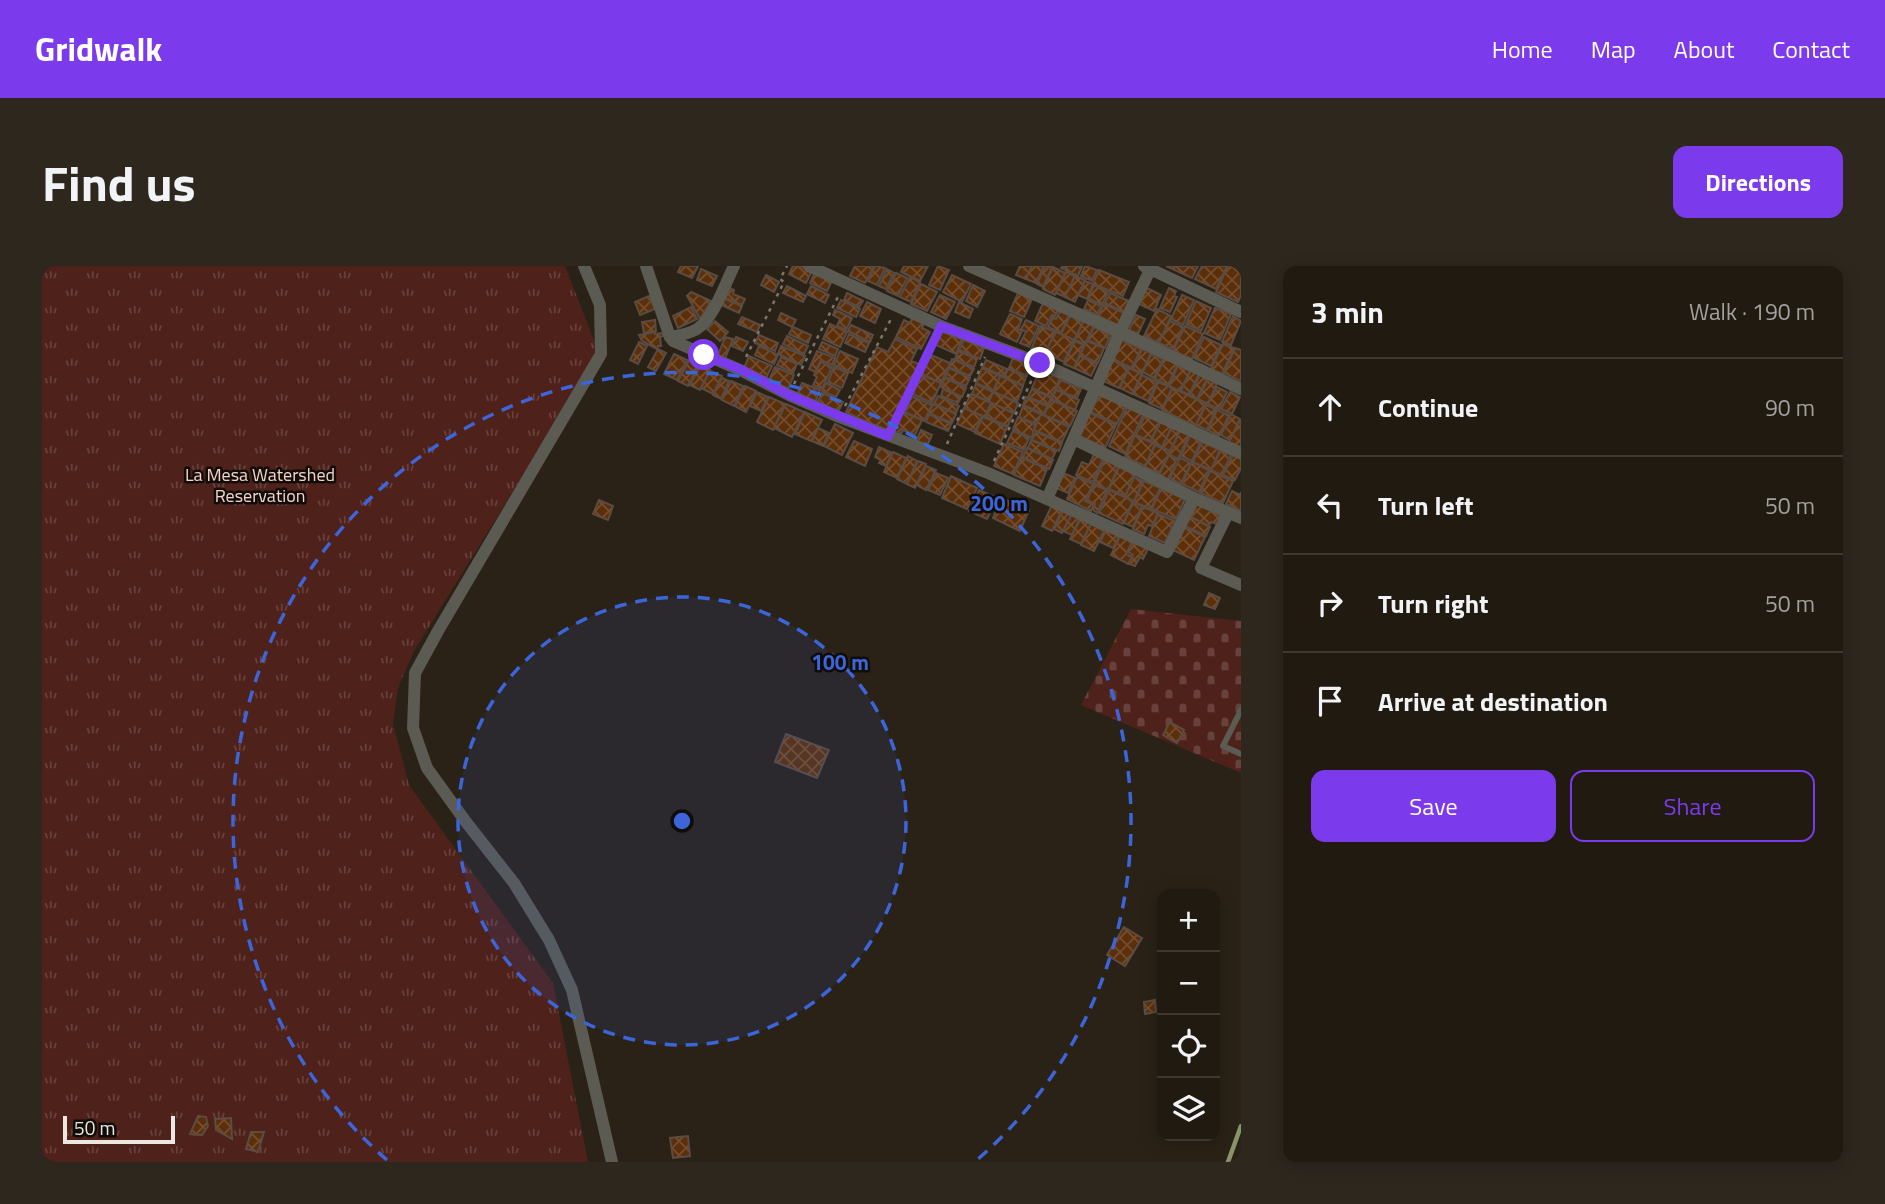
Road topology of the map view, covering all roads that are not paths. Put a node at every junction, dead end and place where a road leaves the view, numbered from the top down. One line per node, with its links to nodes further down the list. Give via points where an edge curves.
1 (584, 266): 21 (street, via 600,305 601,355 415,673 413,729 427,768 514,883 549,940 572,990)
2 (646, 266): 9 (street)
3 (734, 266): 9 (street, via 699,328)
4 (808, 266): 10 (street, via 941,326)
5 (969, 266): 8 (street)
6 (1149, 267): 7 (street); 8 (street)
7 (1241, 312)
8 (1120, 332): 10 (street); 11 (street)
9 (670, 337): 15 (street, via 839,417)
10 (1096, 387): 12 (street); 13 (street)
11 (1241, 389)
12 (1074, 439): 14 (street); 15 (street)
13 (1241, 453)
14 (1194, 498): 15 (street, via 1167,552); 16 (street)
15 (1048, 499)
16 (1228, 513): 17 (street); 18 (street, via 1201,568)
17 (1241, 519)
18 (1241, 584)
19 (1241, 710): 20 (lane, via 1223,746)
20 (1241, 754)
21 (612, 1162)

